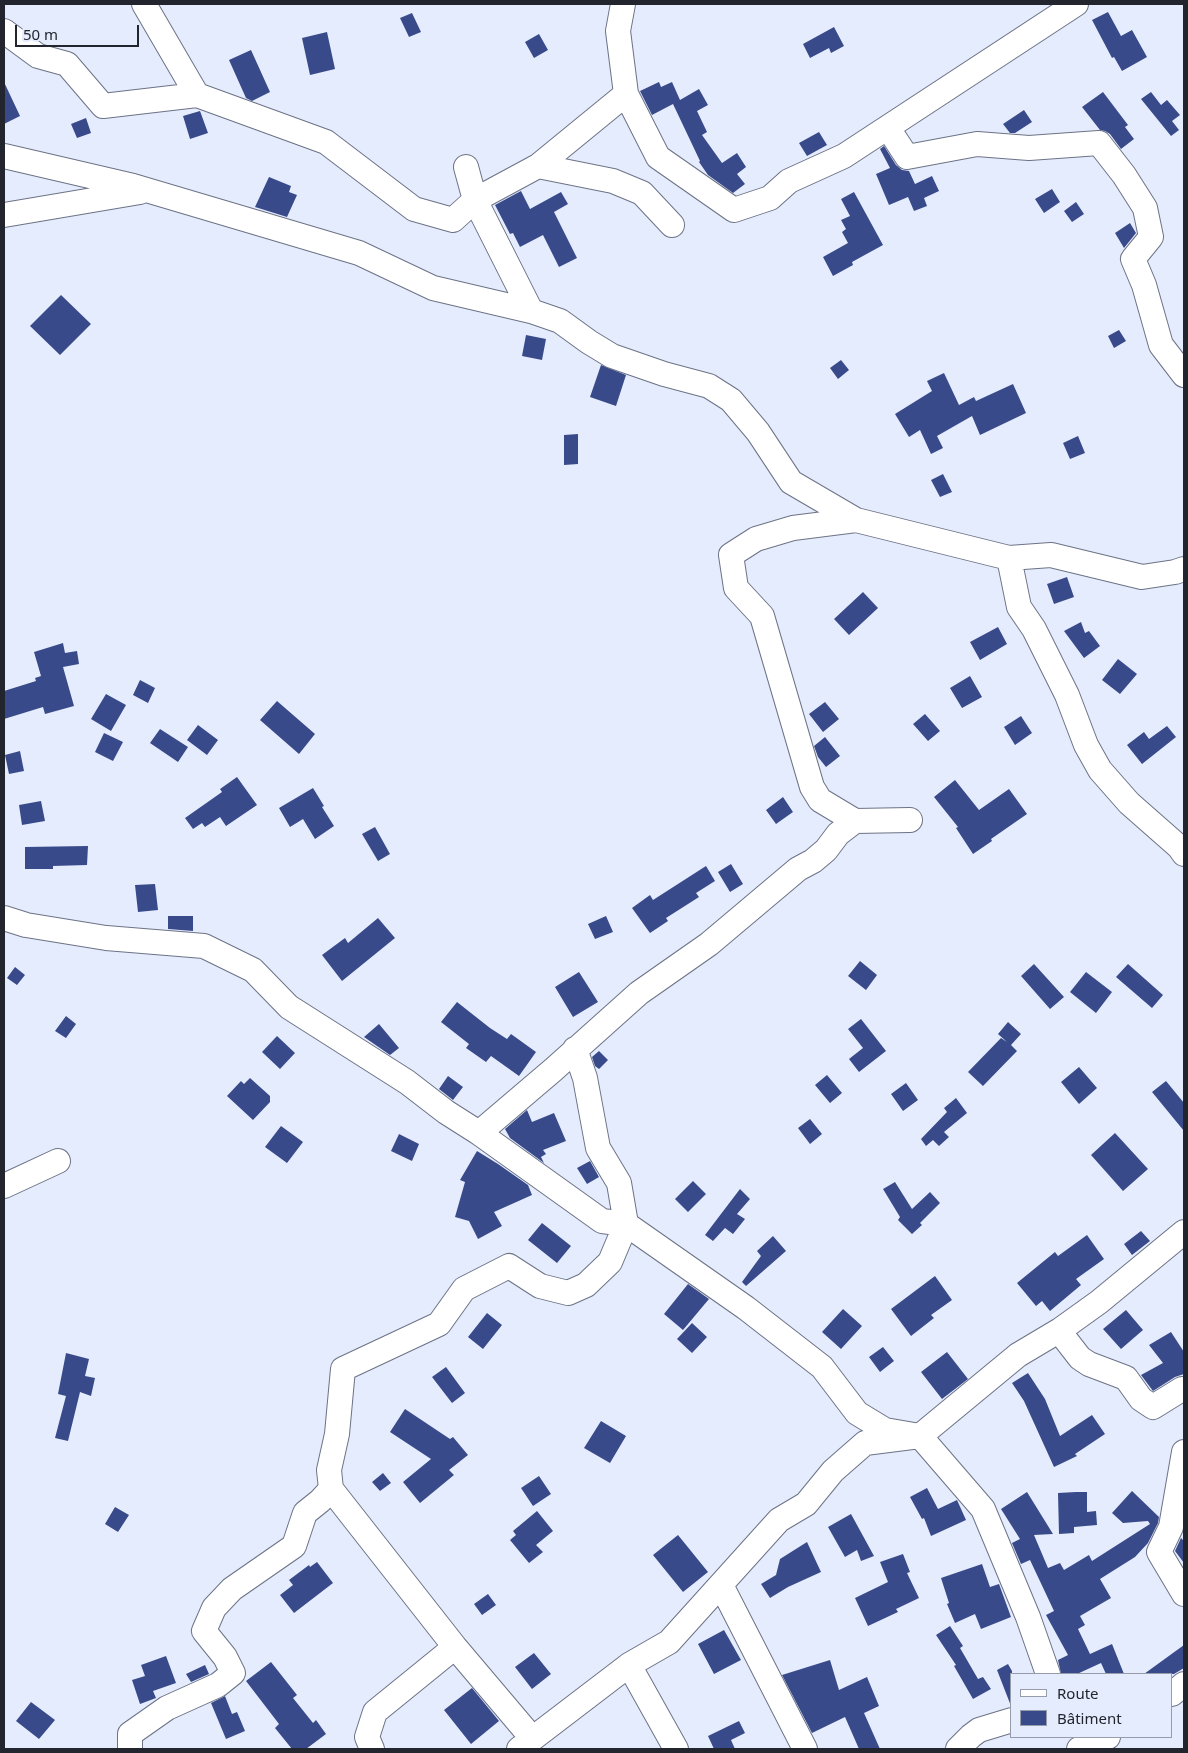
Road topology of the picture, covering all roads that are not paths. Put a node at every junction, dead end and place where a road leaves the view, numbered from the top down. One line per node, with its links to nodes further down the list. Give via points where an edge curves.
1 (144, 4): 6 (street)
2 (623, 4): 5 (street, via 618,31)
3 (1076, 4): 7 (street)
4 (4, 31): 6 (street, via 38,56 67,64 103,106)
5 (626, 94): 7 (street, via 658,157 734,210 770,198 789,180 844,156); 9 (street)
6 (197, 95): 12 (street, via 326,142 414,209 453,220)
7 (888, 128): 16 (street, via 907,157 977,144 1029,148 1099,143 1145,208 1151,237 1133,259 1161,345)
8 (4, 156): 11 (street)
9 (538, 166): 12 (street); 14 (street, via 613,181 642,193)
10 (466, 167): 12 (street)
11 (147, 190): 13 (street); 15 (street, via 359,253 433,288)
12 (475, 200): 15 (street)
13 (4, 216)
14 (672, 225)
15 (532, 311): 17 (street, via 560,321 612,356 709,386 731,400 758,432 792,482)
16 (1184, 375)
17 (856, 520): 18 (street); 21 (street, via 793,528 756,539 731,555 736,588 762,616 812,787 820,800)
18 (1009, 558): 19 (street, via 1051,554 1142,577); 22 (street, via 1020,607 1067,695 1086,745 1100,770 1129,803)
19 (1184, 569)
20 (910, 820): 21 (street)
21 (855, 821): 24 (street, via 838,834 813,862 798,870 709,944 638,993)
22 (1182, 848)
23 (4, 918): 25 (street, via 26,925 106,938 204,946 253,970 288,1008 406,1082)
24 (575, 1049): 25 (street); 28 (street, via 598,1148 619,1183)
25 (479, 1133): 28 (street, via 602,1221)
26 (58, 1161): 27 (street)
27 (4, 1186)
28 (626, 1224): 32 (street, via 746,1308 822,1367 857,1413 885,1430); 34 (street, via 610,1262 586,1285 568,1293 540,1286 509,1266 464,1289 439,1324 343,1368 337,1434 329,1470)
29 (1184, 1232): 30 (street)
30 (1060, 1330): 31 (street, via 1080,1358 1126,1378 1141,1399 1153,1407); 32 (street, via 1018,1355)
31 (1184, 1389)
32 (920, 1436): 35 (street, via 866,1443 833,1471 806,1504 779,1520); 39 (street, via 983,1509)
33 (1184, 1452): 36 (street, via 1171,1526 1159,1552)
34 (331, 1489): 37 (street); 45 (street, via 305,1514 294,1546 232,1589 214,1608 204,1631 226,1657 233,1673 218,1685 167,1708 130,1734)
35 (721, 1585): 38 (street, via 669,1642); 48 (street)
36 (1184, 1594)
37 (455, 1647): 44 (street); 46 (street, via 375,1712 368,1737)
38 (629, 1665): 44 (street); 47 (street)
39 (1048, 1673)
40 (1184, 1684): 41 (street)
41 (1173, 1693)
42 (1010, 1721): 49 (street, via 979,1730)
43 (1106, 1738): 50 (street)
44 (525, 1744)
45 (130, 1749)
46 (372, 1749)
47 (676, 1749)
48 (805, 1749)
49 (958, 1749)
50 (1079, 1749)

